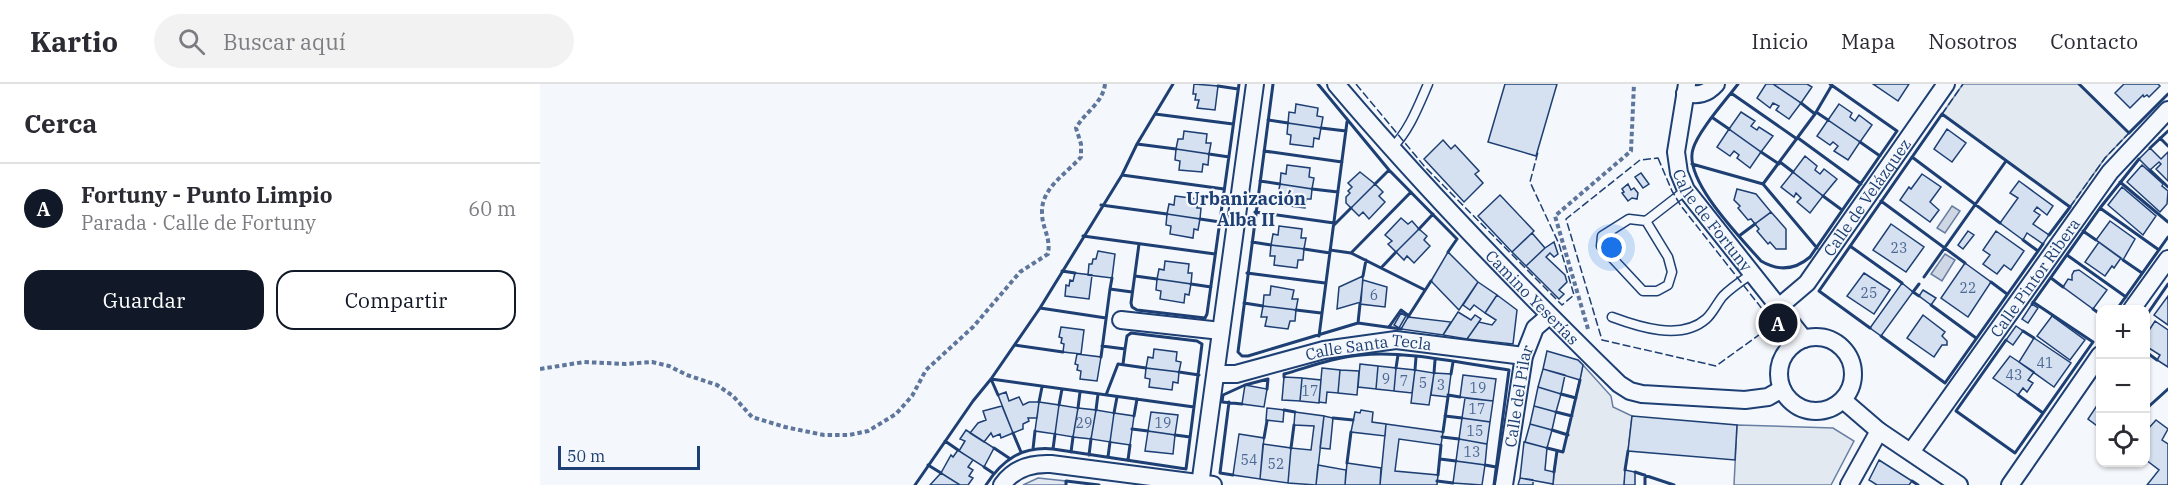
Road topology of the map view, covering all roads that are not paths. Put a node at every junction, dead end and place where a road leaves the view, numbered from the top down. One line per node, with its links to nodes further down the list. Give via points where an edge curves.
1 (1255, 84): 18 (street)
2 (1336, 84): 8 (street, Camino Yeserías)
3 (1428, 84): 8 (lane, via 1406,131)
4 (1716, 84): 6 (street, via 1697,96)
5 (1946, 84): 14 (street, Calle de Velázquez, via 1807,284)
6 (1686, 89): 9 (street, Calle de Fortuny, via 1676,152)
7 (2168, 110): 26 (street, Calle Pintor Ribera, via 2110,172)
8 (1391, 149): 15 (street, Camino Yeserías)
9 (1686, 190): 10 (lane); 12 (street, Calle de Fortuny)
10 (1646, 222): 10 (lane, via 1629,219 1602,236 1601,246 1643,291 1657,291 1668,285 1672,272 1668,257)
11 (2168, 259): 13 (street)
12 (1753, 273): 14 (street, Calle de Fortuny); 16 (lane, via 1693,327 1668,330)
13 (2135, 305)
14 (1779, 306): 19 (street, Calle de Fortuny)
15 (1549, 316): 20 (street, Calle del Pilar, via 1535,328); 23 (street, Camino Yeserías, via 1620,384 1636,393 1744,400 1768,397)
16 (1612, 317)
17 (1121, 320): 18 (street)
18 (1221, 331): 22 (street)
19 (1804, 339): 23 (street, via 1782,359); 24 (street, via 1828,338 1847,354 1853,377)
20 (1524, 356): 22 (street, Calle Santa Tecla, via 1396,340 1324,350 1236,374); 29 (street, Calle del Pilar)
21 (2097, 359): 32 (street)
22 (1216, 374): 27 (street)
23 (1782, 389): 24 (street, via 1788,399 1809,410 1821,410)
24 (1843, 400): 25 (street)
25 (1879, 430): 26 (street); 30 (street)
26 (1911, 452): 31 (street)
27 (1205, 484): 28 (street, via 1036,464 1017,470)
28 (1002, 485)
29 (1504, 485)
30 (1849, 485)
31 (1959, 485)
32 (2010, 485)

